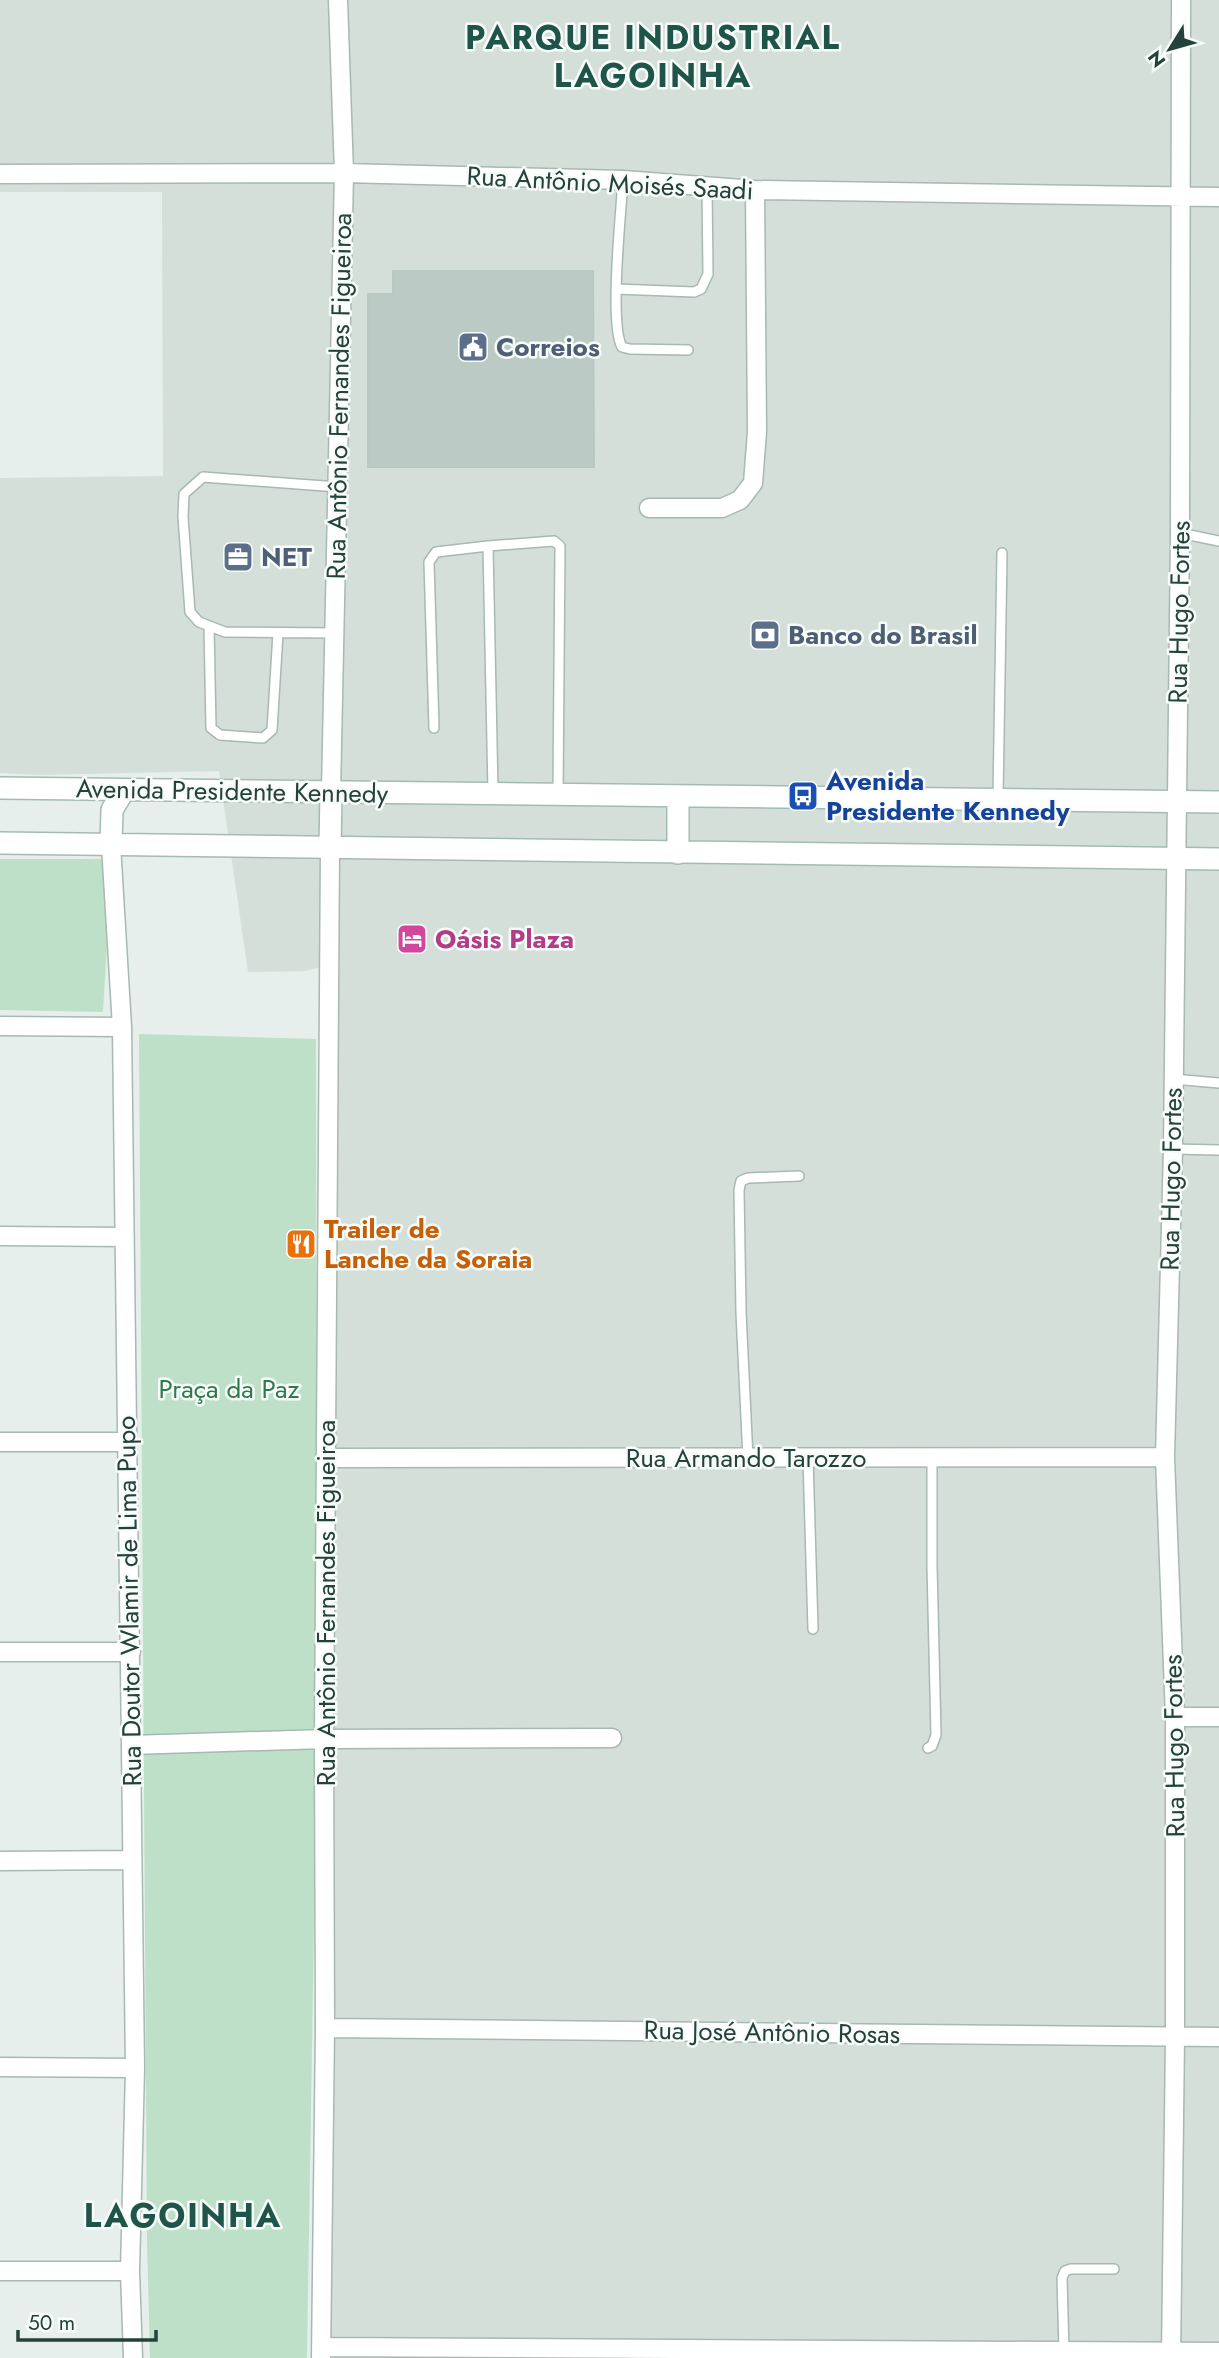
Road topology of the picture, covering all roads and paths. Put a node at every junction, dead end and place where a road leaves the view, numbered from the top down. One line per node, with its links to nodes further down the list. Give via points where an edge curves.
1 (338, 0): 3 (street, Rua Antônio Fernandes Figueiroa)
2 (1181, 0): 8 (street, Rua Hugo Fortes)
3 (344, 173): 4 (street, Rua Antônio Moisés Saadi); 5 (street, Rua Antônio Moisés Saadi); 12 (street, Rua Antônio Fernandes Figueiroa)
4 (0, 174)
5 (623, 180): 6 (street, Rua Antônio Moisés Saadi); 10 (lane)
6 (708, 187): 7 (street, Rua Antônio Moisés Saadi); 10 (lane, via 708,275 701,289)
7 (755, 190): 8 (street, Rua Antônio Moisés Saadi); 13 (street, via 757,432 753,483 740,500 722,508)
8 (1182, 195): 9 (street, Rua Antônio Moisés Saadi); 14 (street, Rua Hugo Fortes)
9 (1219, 197)
10 (617, 289): 11 (lane, via 617,339 622,347)
11 (688, 350)
12 (338, 487): 18 (lane, via 203,477 184,494 190,612); 20 (street, Rua Antônio Fernandes Figueiroa)
13 (649, 508)
14 (1180, 533): 15 (lane); 29 (street, Rua Hugo Fortes)
15 (1219, 541)
16 (488, 546): 21 (lane, via 436,552 429,562); 25 (lane); 26 (lane, via 554,541 561,546)
17 (1002, 553): 28 (lane)
18 (209, 626): 19 (lane, via 225,632); 19 (lane, via 211,729 220,735 263,738 272,730)
19 (278, 633): 20 (lane)
20 (334, 633): 24 (street, Rua Antônio Fernandes Figueiroa)
21 (434, 728)
22 (0, 788): 23 (main road, Avenida Presidente Kennedy)
23 (124, 790): 24 (main road, Avenida Presidente Kennedy); 32 (main road, via 112,810)
24 (331, 792): 25 (main road, Avenida Presidente Kennedy); 33 (main road)
25 (493, 794): 26 (main road, Avenida Presidente Kennedy)
26 (558, 795): 27 (main road, Avenida Presidente Kennedy)
27 (678, 796): 28 (main road, Avenida Presidente Kennedy); 34 (main road)
28 (998, 798): 29 (main road, Avenida Presidente Kennedy)
29 (1176, 802): 30 (main road, Avenida Presidente Kennedy); 35 (street, Rua Hugo Fortes)
30 (1219, 802)
31 (0, 843): 32 (main road, Avenida Presidente Kennedy)
32 (111, 845): 33 (main road, Avenida Presidente Kennedy); 38 (street, Rua Doutor Wlamir de Lima Pupo)
33 (330, 848): 34 (main road, Avenida Presidente Kennedy); 49 (street, Rua Antônio Fernandes Figueiroa)
34 (678, 853): 35 (main road, Avenida Presidente Kennedy)
35 (1176, 858): 36 (main road, Avenida Presidente Kennedy); 39 (street, Rua Hugo Fortes)
36 (1219, 859)
37 (0, 1027): 38 (street)
38 (122, 1027): 45 (street, Rua Doutor Wlamir de Lima Pupo)
39 (1173, 1079): 40 (lane); 41 (street, Rua Hugo Fortes)
40 (1219, 1083)
41 (1172, 1149): 42 (lane); 48 (street, Rua Hugo Fortes)
42 (1219, 1150)
43 (799, 1176): 52 (lane, via 748,1178 741,1181 739,1190)
44 (0, 1236): 45 (street)
45 (124, 1237): 47 (street, Rua Doutor Wlamir de Lima Pupo)
46 (0, 1441): 47 (street)
47 (128, 1442): 54 (street, Rua Doutor Wlamir de Lima Pupo)
48 (1165, 1457): 51 (street, Rua Armando Tarozzo); 56 (street, Rua Hugo Fortes)
49 (328, 1458): 52 (street, Rua Armando Tarozzo); 59 (street, Rua Antônio Fernandes Figueiroa)
50 (808, 1458): 51 (street, Rua Armando Tarozzo); 52 (street, Rua Armando Tarozzo); 53 (lane)
51 (932, 1458): 61 (lane, via 936,1735)
52 (748, 1459)
53 (813, 1629)
54 (131, 1651): 55 (street); 60 (street, Rua Doutor Wlamir de Lima Pupo)
55 (0, 1652)
56 (1175, 1717): 57 (street); 65 (street, Rua Hugo Fortes)
57 (1219, 1717)
58 (612, 1738): 59 (street)
59 (324, 1739): 60 (street); 64 (street, Rua Antônio Fernandes Figueiroa)
60 (131, 1745): 62 (street, Rua Doutor Wlamir de Lima Pupo)
61 (928, 1748)
62 (131, 1860): 63 (street); 68 (street, Rua Doutor Wlamir de Lima Pupo)
63 (0, 1861)
64 (325, 2028): 65 (street, Rua José Antônio Rosas); 73 (street, Rua Antônio Fernandes Figueiroa)
65 (1175, 2037): 66 (street, Rua José Antônio Rosas); 75 (street, Rua Hugo Fortes)
66 (1219, 2037)
67 (0, 2067): 68 (street)
68 (135, 2068): 71 (street, Rua Doutor Wlamir de Lima Pupo)
69 (1114, 2269): 72 (lane, via 1065,2271)
70 (0, 2271): 71 (street)
71 (130, 2271): 76 (street, Rua Doutor Wlamir de Lima Pupo)
72 (1064, 2351): 73 (street); 75 (street)
73 (321, 2352)
74 (1219, 2352): 75 (street)
75 (1171, 2355)
76 (133, 2358)

